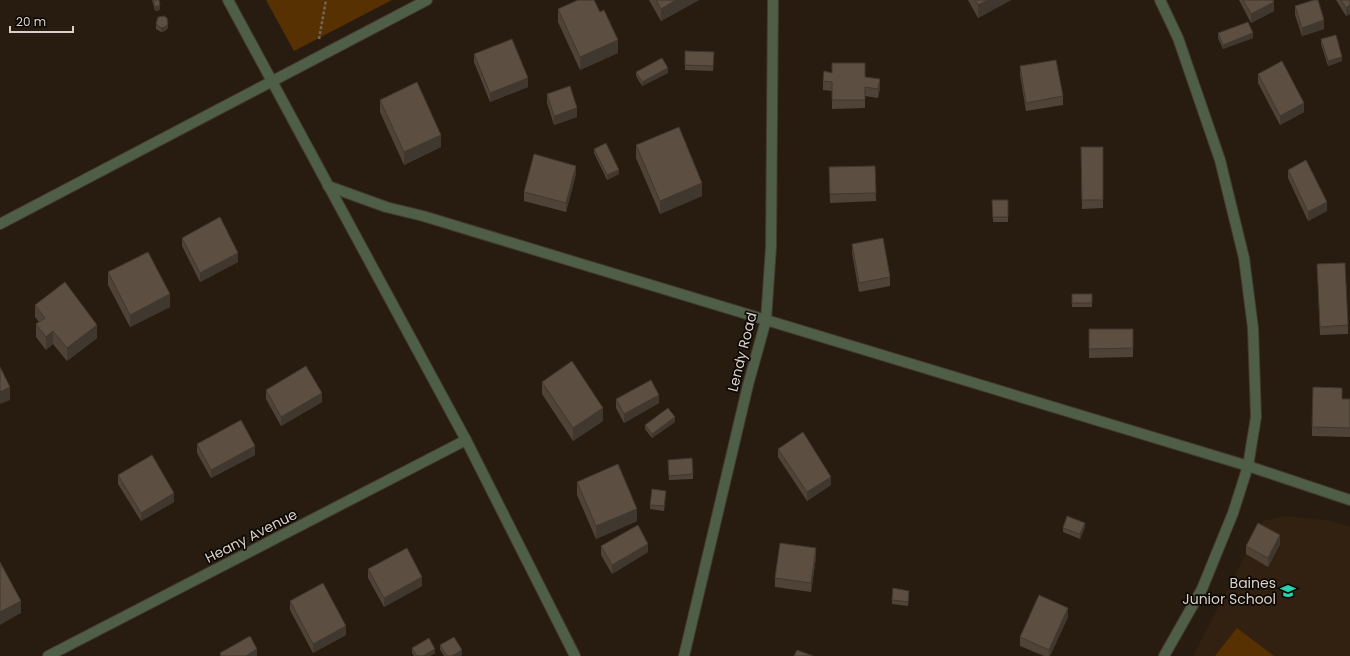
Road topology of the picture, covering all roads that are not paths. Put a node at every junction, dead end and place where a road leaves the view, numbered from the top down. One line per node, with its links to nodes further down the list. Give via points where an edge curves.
1 (228, 0): 5 (street)
2 (427, 0): 5 (street)
3 (773, 0): 8 (street, Lendy Road, via 772,247)
4 (1160, 0): 10 (street, via 1178,38 1220,160 1244,258 1253,328 1256,417)
5 (271, 81): 6 (street); 7 (street)
6 (328, 186): 8 (street, via 386,207); 9 (street)
7 (0, 224)
8 (766, 320): 10 (street); 14 (street, Lendy Road)
9 (466, 440): 12 (street, Heany Avenue); 13 (street)
10 (1248, 466): 11 (street); 15 (street, via 1233,513 1202,589)
11 (1350, 500)
12 (48, 656)
13 (575, 656)
14 (684, 656)
15 (1164, 656)

